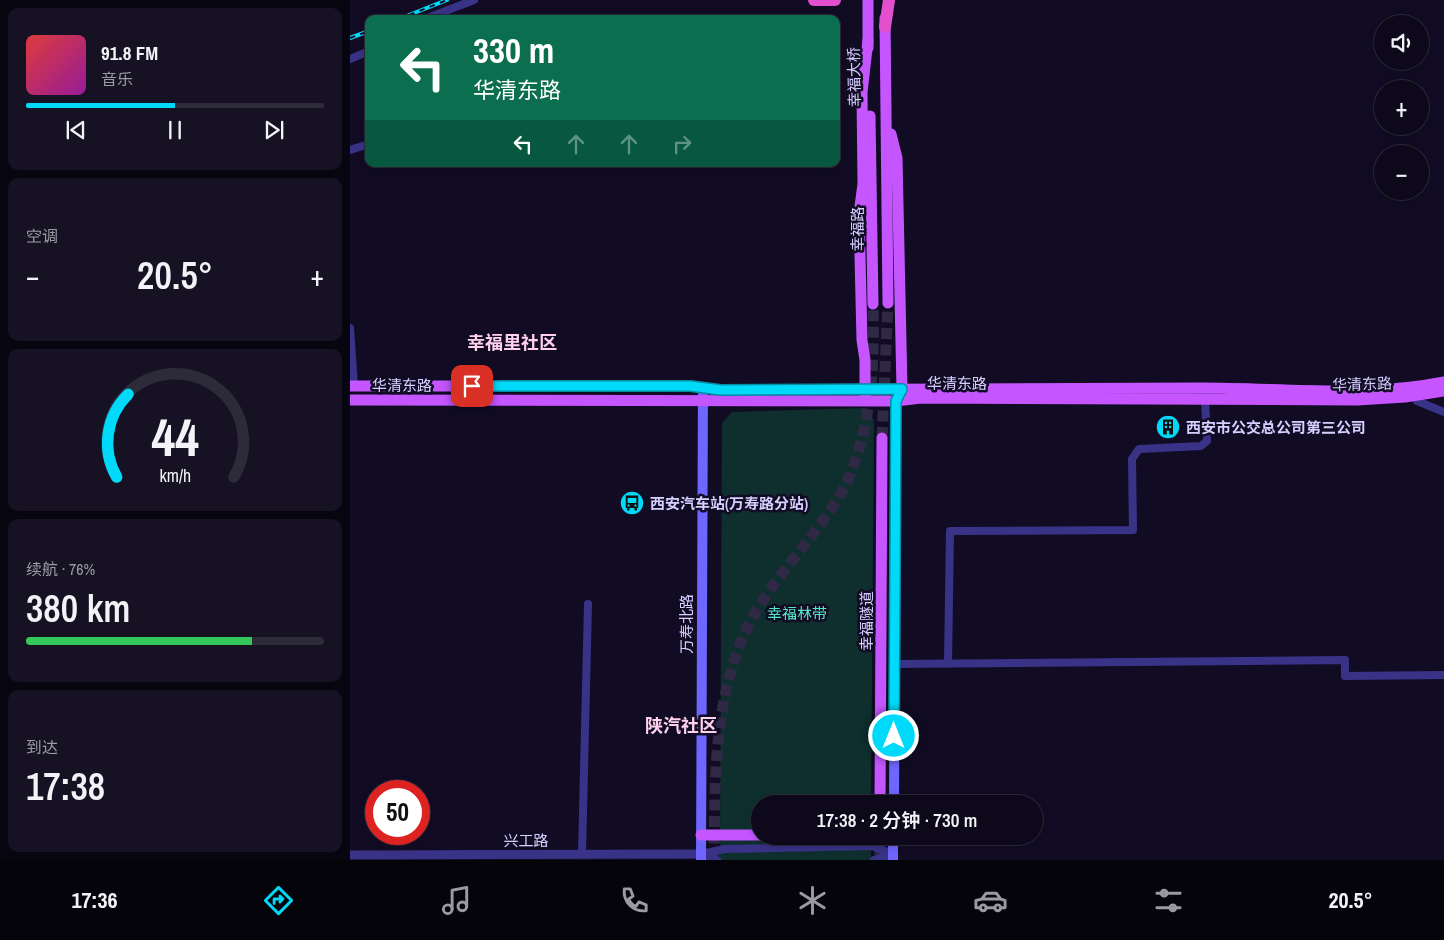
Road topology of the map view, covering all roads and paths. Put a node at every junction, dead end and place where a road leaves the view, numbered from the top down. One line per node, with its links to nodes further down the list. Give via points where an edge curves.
1 (474, 0): 7 (street)
2 (814, 0): 3 (highway)
3 (835, 0)
4 (868, 0): 9 (main road, 幸福大桥)
5 (885, 0): 8 (main road, 幸福大桥)
6 (890, 0): 8 (highway)
7 (435, 15)
8 (885, 27): 15 (main road, 幸福大桥, via 886,108)
9 (868, 40): 14 (main road, 幸福大桥); 23 (main road, via 862,92 863,184 859,224)
10 (365, 53): 11 (street)
11 (350, 59)
12 (365, 145): 13 (street)
13 (350, 150)
14 (871, 154): 16 (main road, 幸福路)
15 (892, 156): 17 (main road, 幸福路); 24 (main road)
16 (873, 304)
17 (888, 304)
18 (350, 328): 21 (street)
19 (1444, 375): 25 (main road)
20 (1444, 382): 25 (main road, 华清东路, via 1401,388)
21 (352, 386): 22 (main road, 华清东路)
22 (703, 387): 23 (main road, 华清东路, via 721,390); 31 (main road, 万寿北路)
23 (865, 389): 24 (main road, 华清东路); 32 (main road)
24 (902, 389): 25 (main road, 华清东路); 33 (main road)
25 (1343, 390)
26 (1444, 391): 30 (main road, 华清东路, via 1383,400)
27 (1444, 397): 34 (main road)
28 (1205, 399): 30 (main road, 华清东路); 33 (main road, 华清东路, via 921,398); 38 (street, via 1205,444 1139,449 1134,453 1133,530 950,530)
29 (350, 400): 31 (main road, 华清东路)
30 (1320, 400): 34 (main road, via 1375,405)
31 (703, 401): 32 (main road, 华清东路); 43 (main road, 万寿北路)
32 (865, 401): 33 (main road, 华清东路)
33 (896, 401): 39 (main road)
34 (1417, 401): 35 (street)
35 (1444, 412)
36 (882, 438): 41 (main road, 幸福隧道)
37 (588, 604): 45 (street)
38 (948, 663): 39 (street); 40 (street, via 1345,660 1345,676)
39 (894, 664): 42 (main road)
40 (1444, 675)
41 (880, 795)
42 (894, 795)
43 (701, 835): 44 (main road); 48 (main road, 万寿北路)
44 (751, 836)
45 (582, 853): 47 (street, 兴工路); 48 (street, 兴工路)
46 (350, 855): 47 (street, 兴工路)
47 (381, 857)
48 (701, 857): 49 (street, 兴工路, via 725,849 872,846); 50 (street, 兴工路)
49 (893, 857): 51 (street)
50 (717, 860)
51 (874, 860)

